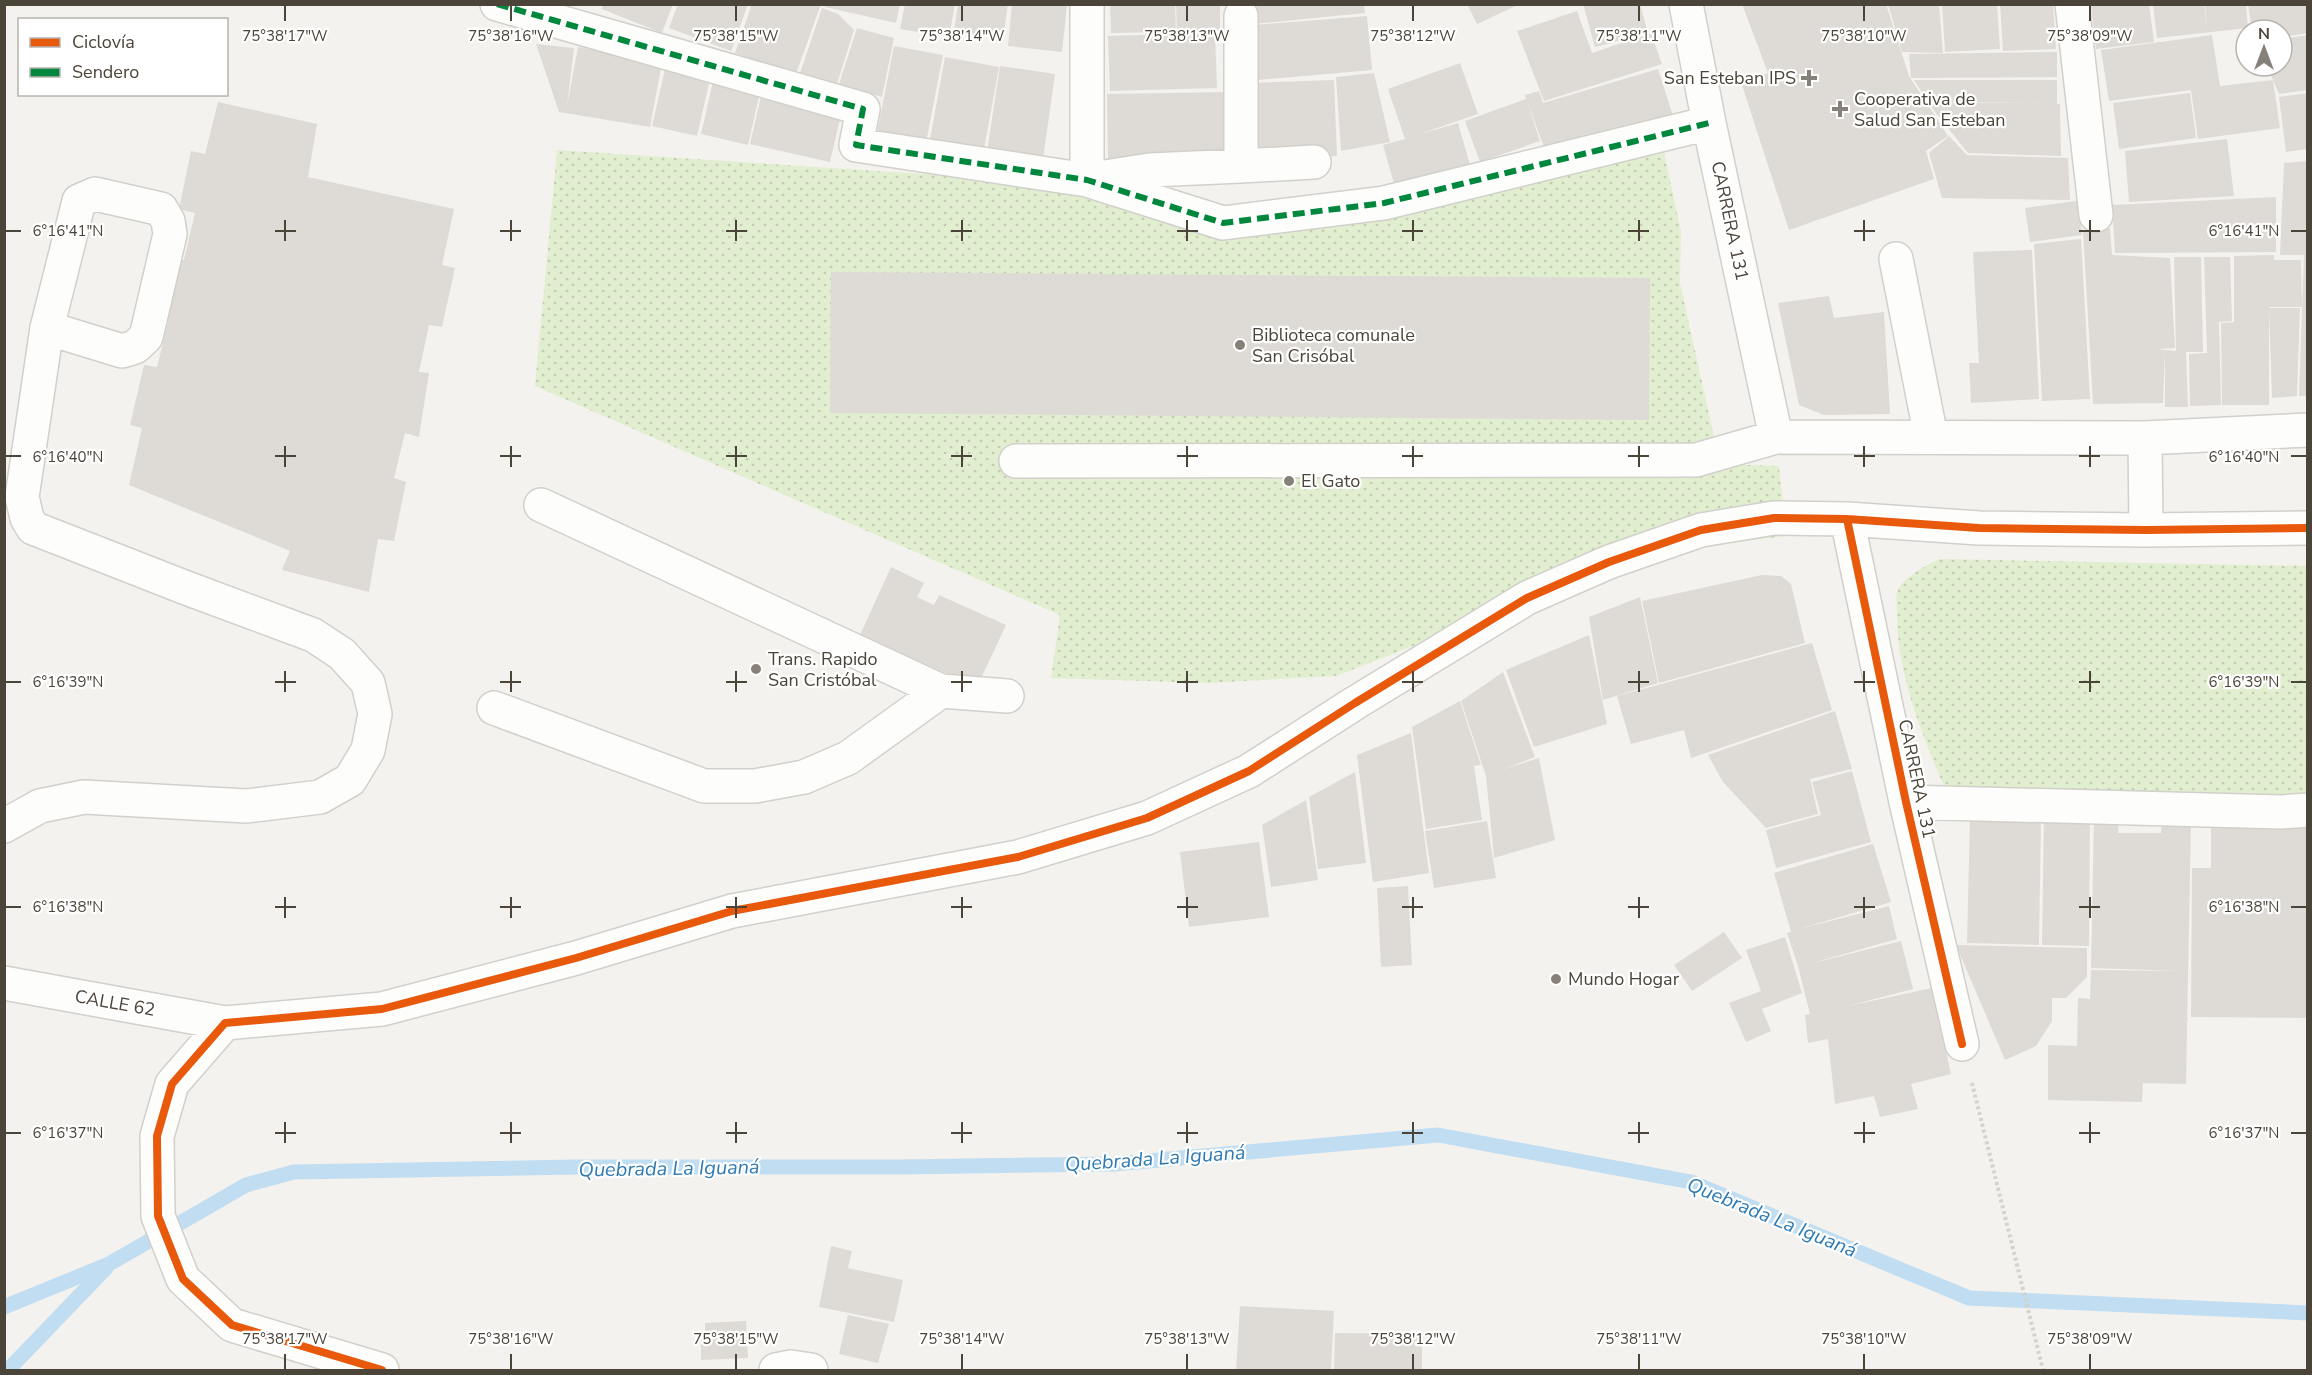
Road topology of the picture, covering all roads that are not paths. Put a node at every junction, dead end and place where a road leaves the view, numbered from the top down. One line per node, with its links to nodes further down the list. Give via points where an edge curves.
1 (497, 4): 9 (street, via 863,109 856,145)
2 (1087, 4): 9 (street)
3 (1686, 4): 6 (street, CARRERA 131)
4 (2072, 4): 10 (street)
5 (1241, 15): 8 (street)
6 (1709, 123): 9 (street, via 1384,203 1223,223); 14 (street, CARRERA 131)
7 (1314, 162): 8 (street)
8 (1240, 166): 9 (street, via 1150,170)
9 (1087, 180)
10 (2096, 215)
11 (1896, 259): 15 (street)
12 (47, 328): 12 (street, via 80,201 95,194 161,209 170,234 146,337 123,351); 27 (street, via 22,497 33,528 313,635 342,654 368,682 375,714 368,750 350,780 320,797 246,806 84,797 40,806)
13 (2307, 430): 16 (street)
14 (1776, 437): 15 (street); 17 (street, via 1696,460)
15 (1931, 437): 16 (street)
16 (2145, 438): 21 (street)
17 (1016, 461)
18 (541, 505): 22 (street)
19 (1847, 519): 21 (street, CALLE 62, via 1979,528); 25 (street, CARRERA 131); 29 (street, CALLE 62, via 1774,518 1701,530 1609,562 1527,598 1250,771 1147,818 1018,857 732,910 576,958 382,1009)
20 (2307, 528): 21 (street, CALLE 62)
21 (2146, 530)
22 (941, 692): 23 (street); 24 (street, via 848,758 804,777 755,786 704,786)
23 (1007, 696)
24 (494, 708)
25 (1906, 802): 26 (street); 30 (street, CARRERA 131)
26 (2307, 810)
27 (4, 826)
28 (4, 983): 29 (street, CALLE 62)
29 (225, 1023): 31 (street, via 172,1084 157,1136 158,1216 183,1279 232,1325)
30 (1962, 1044)
31 (382, 1371)
32 (776, 1371): 33 (street, via 791,1367)
33 (811, 1371)

